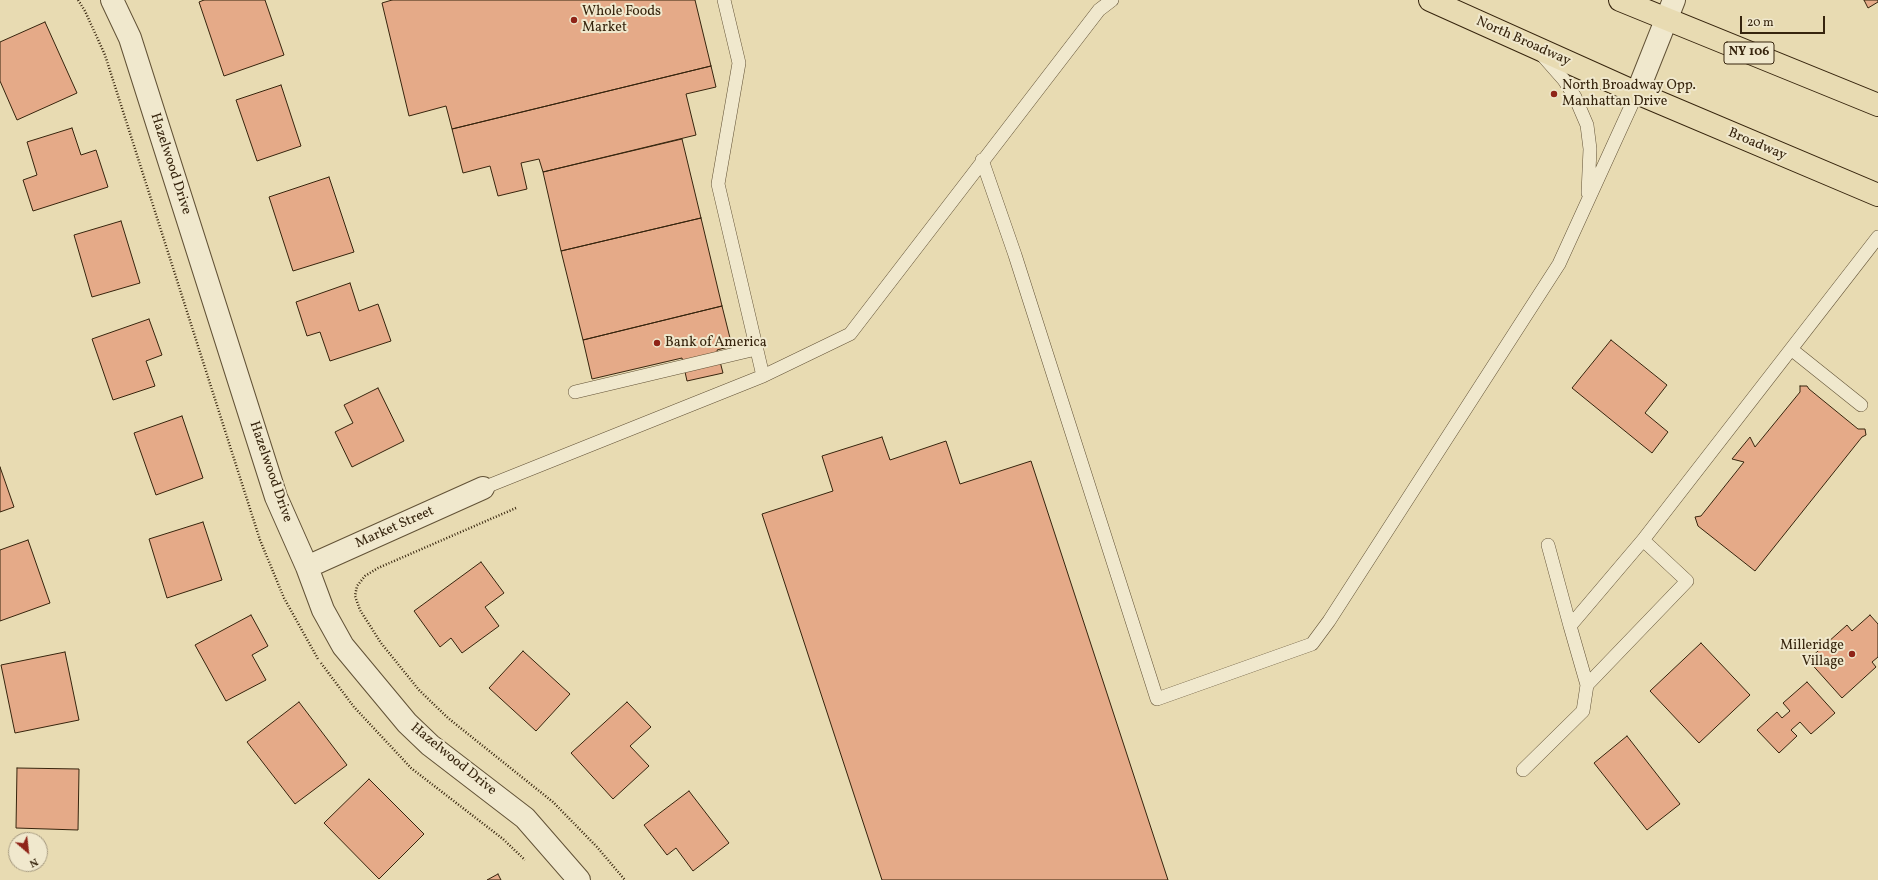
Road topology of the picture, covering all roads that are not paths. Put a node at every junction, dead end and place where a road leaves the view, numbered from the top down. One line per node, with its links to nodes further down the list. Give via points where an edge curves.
1 (112, 0): 23 (street, Hazelwood Drive, via 130,38 276,497)
2 (724, 0): 15 (lane, via 739,62 718,184)
3 (1112, 0): 6 (lane)
4 (1430, 0): 8 (main road, North Broadway)
5 (1620, 0): 7 (main road, NY 106)
6 (1100, 5): 11 (lane)
7 (1670, 10): 9 (street); 10 (main road, NY 106)
8 (1535, 47): 9 (main road, North Broadway); 13 (lane, via 1564,80 1575,97 1587,125 1590,148)
9 (1637, 93): 12 (main road, Broadway); 13 (lane)
10 (1878, 105)
11 (982, 160): 13 (lane, via 1018,262 1157,698 1312,644 1559,264); 17 (lane, via 850,334)
12 (1878, 196)
13 (1588, 200)
14 (1878, 237): 16 (lane)
15 (756, 349): 17 (lane); 18 (lane)
16 (1791, 349): 19 (lane); 21 (lane)
17 (763, 376): 20 (lane)
18 (575, 392)
19 (1861, 405)
20 (483, 488): 23 (street, Market Street)
21 (1643, 540): 24 (lane); 25 (lane, via 1687,581)
22 (1548, 545): 24 (lane)
23 (307, 567): 27 (street, Hazelwood Drive, via 323,610 343,646 407,723 430,745 526,818)
24 (1570, 626): 25 (lane)
25 (1587, 685): 26 (lane, via 1584,711)
26 (1523, 770)
27 (579, 880)

